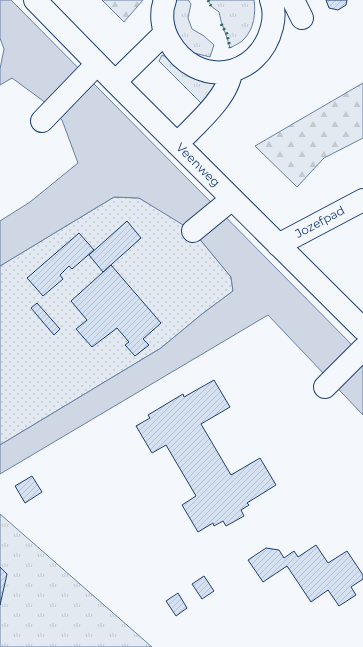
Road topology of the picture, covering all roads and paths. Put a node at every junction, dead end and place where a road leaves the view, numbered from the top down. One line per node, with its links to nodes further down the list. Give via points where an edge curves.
1 (35, 0): 5 (street, Veenweg)
2 (165, 0): 4 (street, via 162,23)
3 (271, 0): 6 (street, via 273,22 269,40 259,55 244,66)
4 (164, 34): 6 (street, via 176,54 188,65 203,71 220,73); 7 (street)
5 (97, 64): 7 (street, Veenweg); 8 (street)
6 (231, 70): 9 (street, via 230,81 220,98)
7 (115, 82): 9 (street, Veenweg)
8 (42, 121)
9 (177, 144): 10 (street, Veenweg)
10 (232, 199): 12 (street); 13 (street, Veenweg)
11 (363, 200): 13 (street, Jozefpad)
12 (193, 230)
13 (278, 245): 14 (street, Veenweg)
14 (363, 329)
15 (363, 349): 16 (street)
16 (325, 387)

